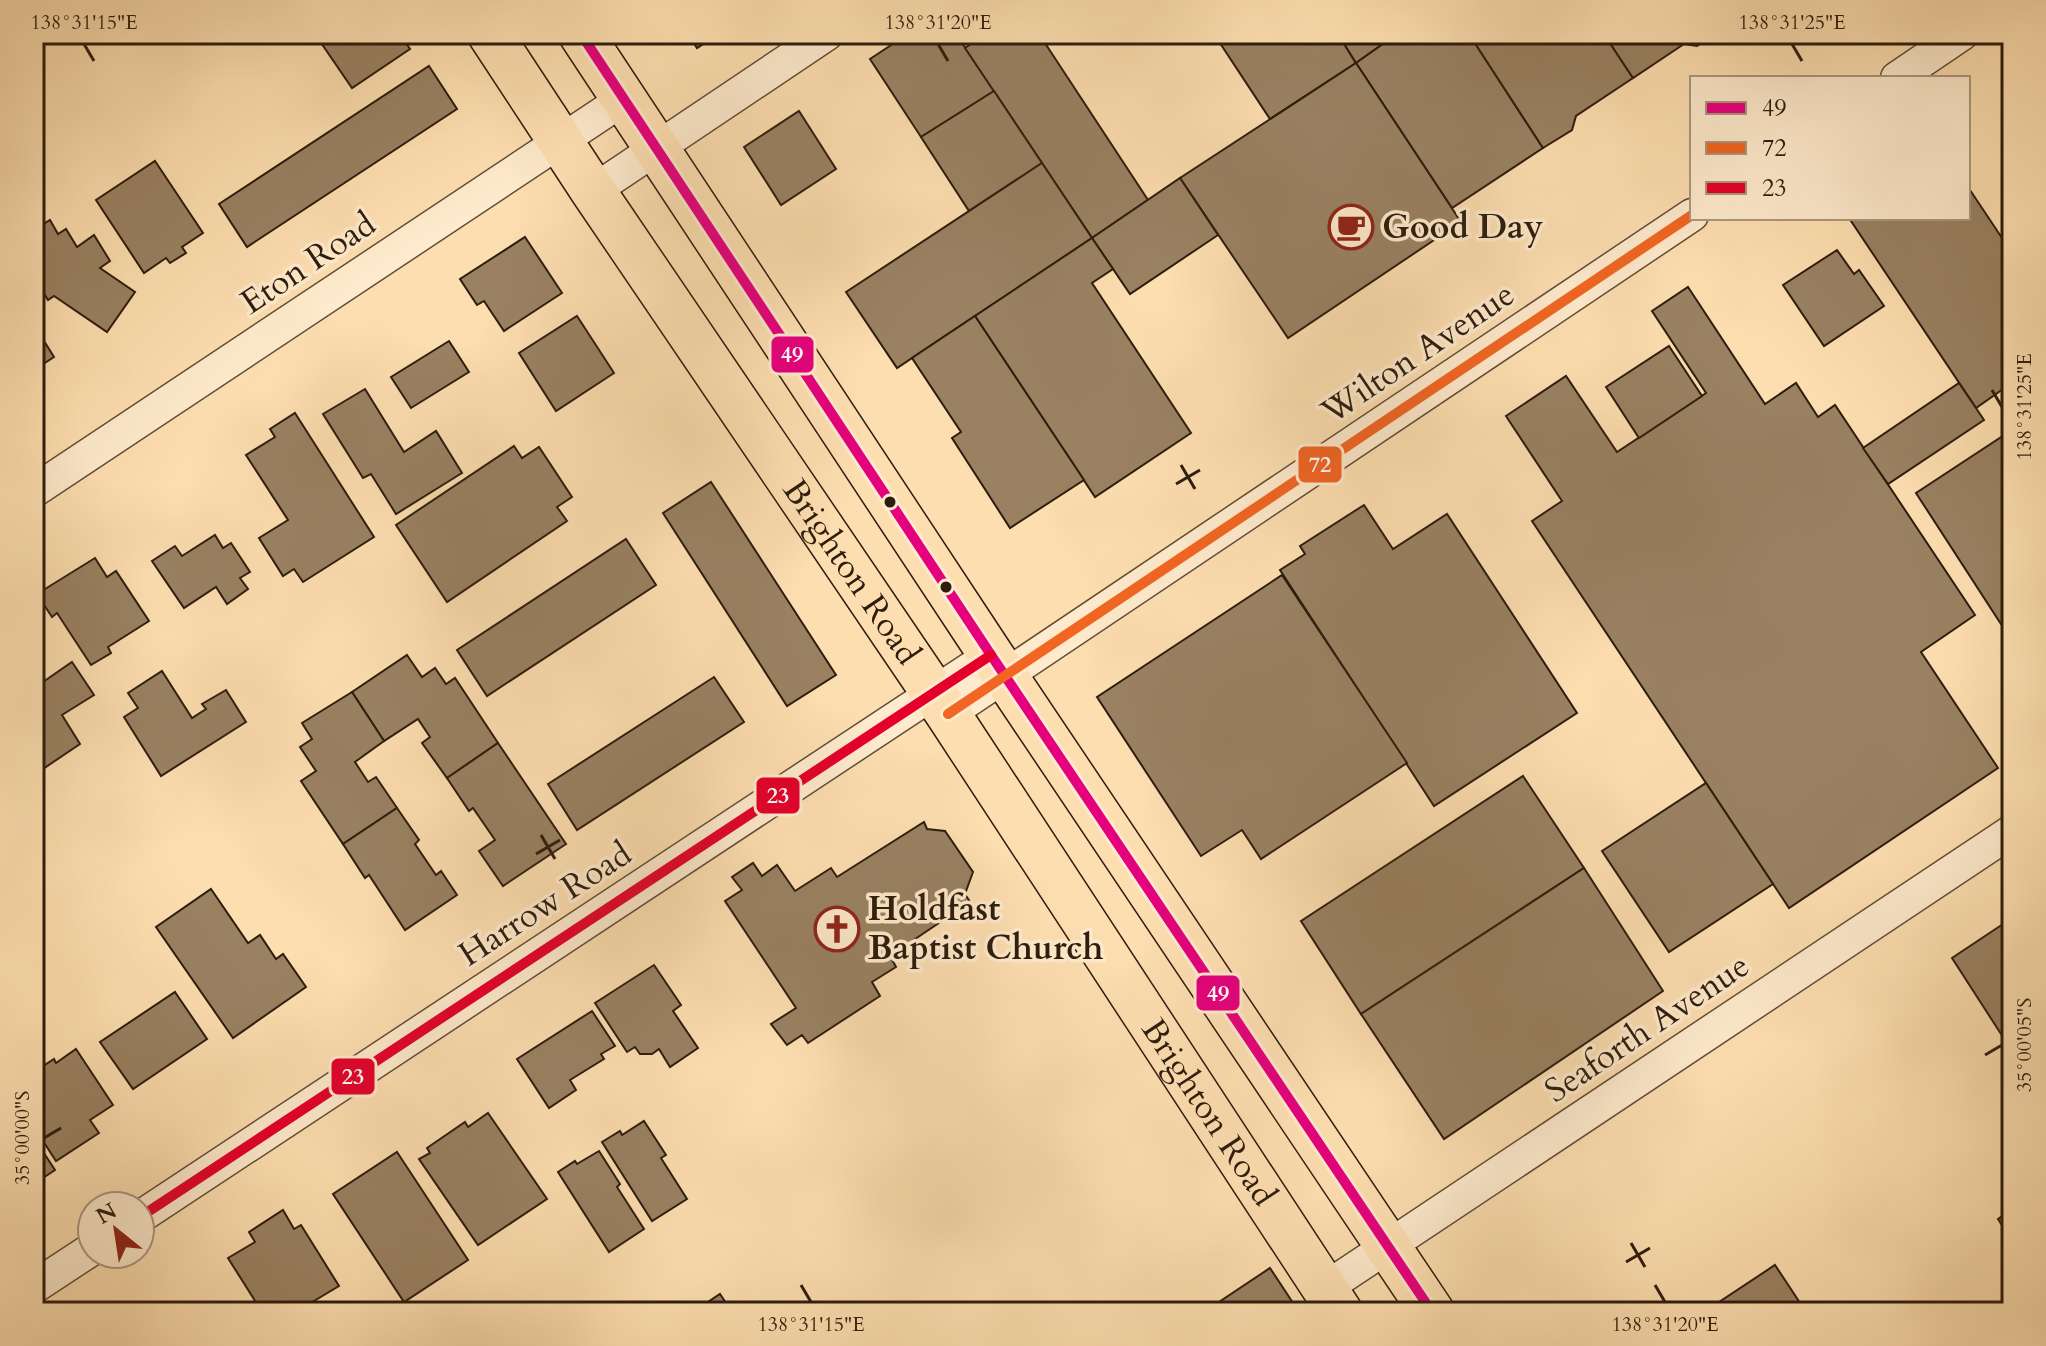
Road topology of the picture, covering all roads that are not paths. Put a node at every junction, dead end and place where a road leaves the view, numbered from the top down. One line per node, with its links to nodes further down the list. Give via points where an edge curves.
1 (490, 34): 7 (main road, Brighton Road)
2 (581, 34): 6 (main road, Brighton Road)
3 (827, 34): 8 (street)
4 (1962, 34): 5 (street)
5 (1900, 76)
6 (624, 99): 7 (street, Eton Road); 8 (main road, Brighton Road)
7 (560, 142): 9 (main road, Brighton Road); 11 (street, Eton Road)
8 (656, 149): 9 (street); 12 (main road, Brighton Road)
9 (593, 191): 13 (main road, Brighton Road)
10 (1690, 216): 12 (street, Wilton Avenue)
11 (34, 491)
12 (998, 665): 13 (street, Harrow Road); 16 (main road, Brighton Road)
13 (940, 704): 15 (street, Harrow Road); 19 (main road, Brighton Road)
14 (2012, 831): 16 (street, Seaforth Avenue)
15 (156, 1207)
16 (1387, 1246): 19 (street, Seaforth Avenue); 20 (main road, Brighton Road)
17 (76, 1259): 18 (street)
18 (34, 1287)
19 (1332, 1300)
20 (1432, 1312)

